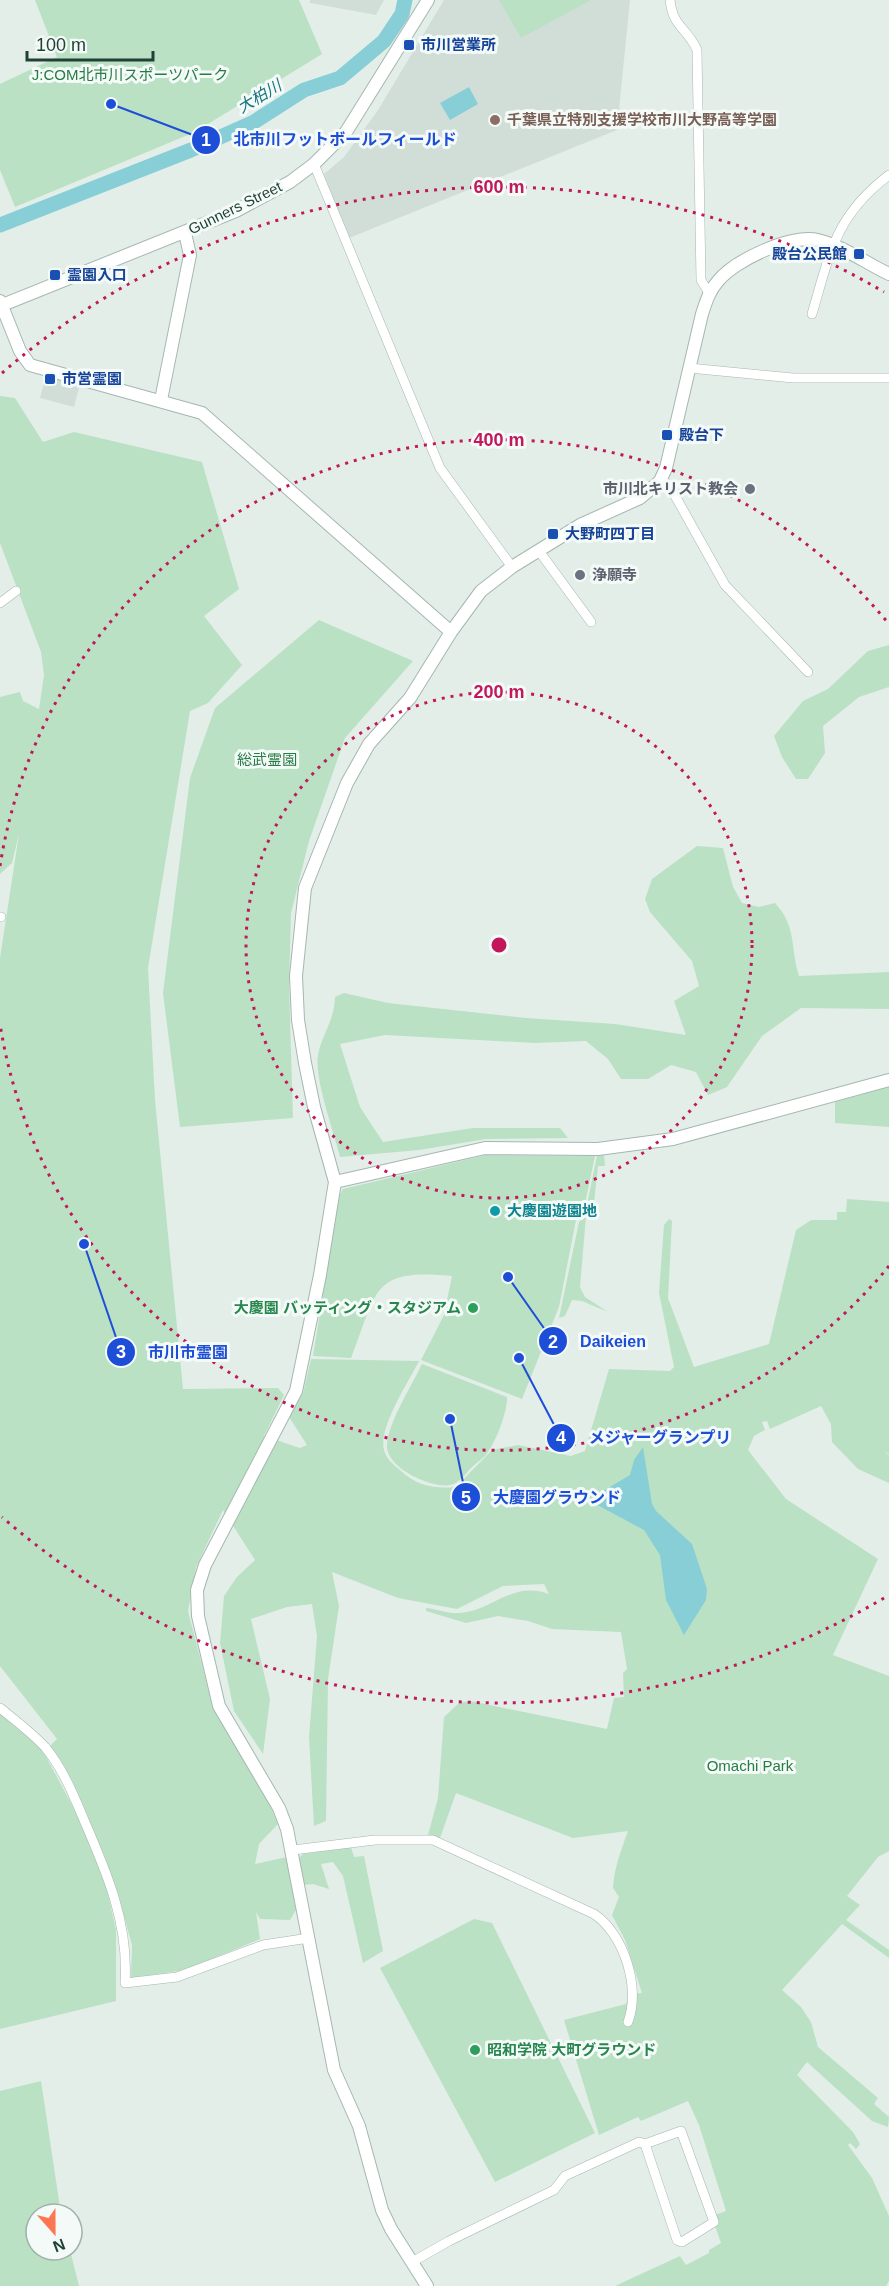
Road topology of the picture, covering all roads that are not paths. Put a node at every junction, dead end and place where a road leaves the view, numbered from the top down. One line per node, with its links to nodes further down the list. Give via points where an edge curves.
1 (428, 0): 3 (street, Gunners Street, via 346,132)
2 (670, 0): 8 (street, via 674,21 697,50 701,280)
3 (314, 164): 5 (street, Gunners Street, via 267,196); 16 (street, via 440,468)
4 (889, 175): 6 (street, via 852,210)
5 (185, 233): 9 (street, Gunners Street); 13 (street, via 190,255)
6 (832, 245): 7 (street); 8 (street, via 801,239 783,243 739,264 719,279); 10 (street)
7 (889, 274)
8 (709, 293): 11 (street)
9 (1, 304): 13 (street, via 20,351 30,365)
10 (812, 314)
11 (689, 368): 12 (street, via 794,378); 14 (street)
12 (889, 378)
13 (161, 400): 20 (street, via 211,420)
14 (660, 480): 15 (street, via 640,498 580,525); 21 (street, via 669,485 725,585)
15 (539, 551): 16 (street); 19 (street)
16 (512, 567): 20 (street, via 481,591)
17 (16, 591): 18 (street)
18 (0, 603)
19 (591, 622)
20 (451, 632): 23 (street, via 410,698 356,764 305,888 296,976 298,1020 314,1107)
21 (808, 672)
22 (889, 1080): 23 (street, via 673,1139 598,1149 485,1148)
23 (335, 1182): 25 (street, via 296,1391 205,1565 197,1590 198,1616 219,1706 279,1808)
24 (0, 1708): 26 (street, via 45,1747 75,1799 108,1875 121,1917 125,1983 177,1977 263,1945)
25 (293, 1850): 26 (street); 27 (street, via 375,1840 433,1840 594,1914 614,1933 631,1980 633,2011)
26 (309, 1938): 29 (street, via 334,2070 359,2126 377,2198)
27 (628, 2022)
28 (645, 2144): 28 (street, via 677,2240 682,2242 714,2222 681,2131); 29 (street, via 639,2142 564,2176 554,2190)
29 (412, 2262): 30 (street)
30 (427, 2286)

